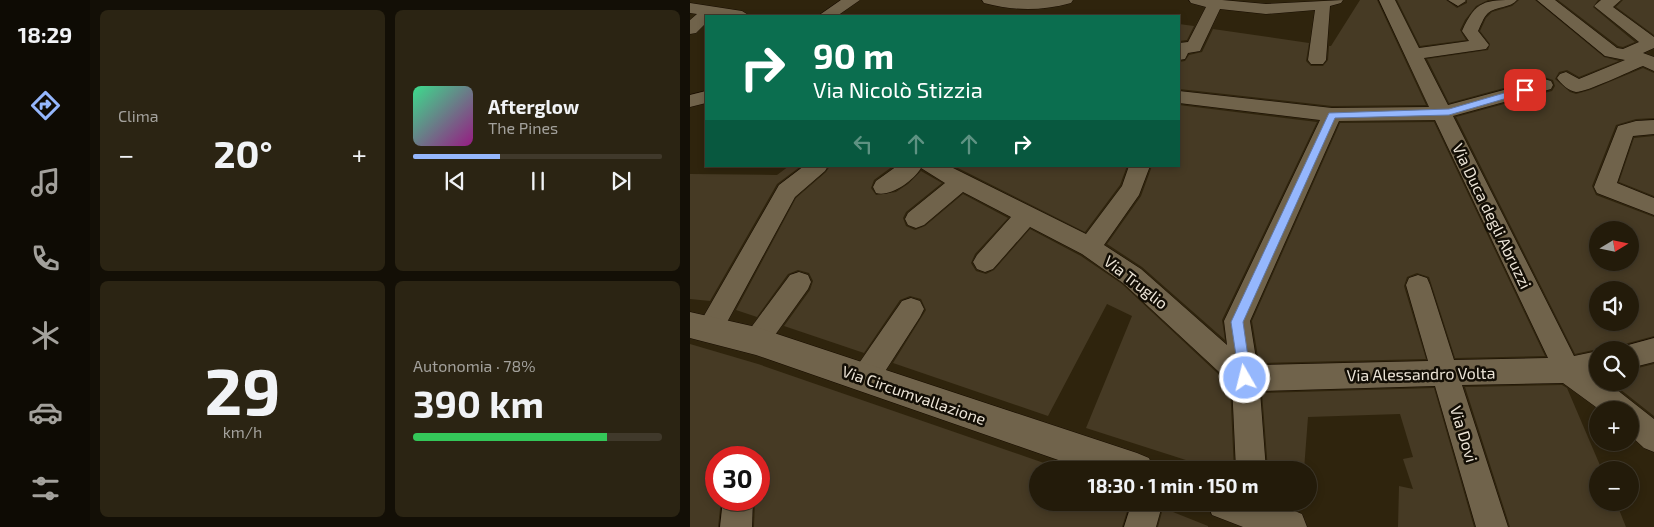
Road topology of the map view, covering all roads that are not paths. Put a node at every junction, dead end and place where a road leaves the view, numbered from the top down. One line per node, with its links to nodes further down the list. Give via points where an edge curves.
1 (852, 0): 17 (street)
2 (990, 0): 3 (street, via 1013,6 1042,6)
3 (1065, 0)
4 (1197, 0): 11 (street)
5 (1388, 0): 20 (street, Via Duca degli Abruzzi)
6 (1509, 0): 20 (street, via 1479,11 1470,31 1480,45)
7 (1545, 0): 21 (street, via 1611,52)
8 (1328, 2): 10 (street, via 1305,8); 22 (street, via 1323,11)
9 (1602, 2): 21 (street, via 1652,43)
10 (1242, 3): 11 (street)
11 (1215, 4): 19 (street, via 1194,47 1181,48)
12 (690, 8): 13 (street)
13 (711, 10): 15 (street); 16 (street)
14 (705, 15): 18 (street)
15 (705, 15)
16 (737, 15)
17 (828, 15)
18 (690, 29)
19 (1180, 52)
20 (1414, 54): 29 (street, Via Duca degli Abruzzi)
21 (1624, 55): 23 (street)
22 (1317, 60)
23 (1650, 62): 24 (street, via 1577,86)
24 (1566, 78)
25 (1544, 85): 29 (street)
26 (705, 97): 28 (street)
27 (1180, 97): 30 (street)
28 (690, 101)
29 (1442, 113): 30 (street); 51 (street, Via Duca degli Abruzzi)
30 (1332, 115): 54 (street, via 1237,322)
31 (1654, 127): 38 (street, via 1625,131 1605,187)
32 (817, 167): 46 (street, via 787,191)
33 (911, 167): 37 (street)
34 (932, 167): 36 (street, Via Truglio)
35 (1140, 167): 41 (street, via 1132,189)
36 (961, 182): 39 (street, Via Truglio); 40 (street)
37 (884, 187)
38 (1654, 207)
39 (1027, 215): 41 (street, Via Truglio); 42 (street)
40 (916, 219)
41 (1090, 247): 54 (street, Via Truglio, via 1132,276)
42 (986, 262)
43 (799, 282): 47 (street)
44 (1418, 284): 52 (street, Via Dovi)
45 (911, 309): 53 (street)
46 (700, 327): 47 (street, Via Circumvallazione)
47 (756, 341): 53 (street, Via Circumvallazione)
48 (1654, 350): 49 (street)
49 (1639, 354)
50 (1589, 365): 51 (street, Via Alessandro Volta)
51 (1567, 370): 52 (street, Via Alessandro Volta); 55 (street, Via Duca degli Abruzzi)
52 (1445, 374): 54 (street, Via Alessandro Volta); 66 (street, Via Dovi)
53 (865, 378): 58 (street, Via Circumvallazione)
54 (1245, 378): 59 (street)
55 (1610, 401)
56 (1639, 424): 57 (street)
57 (1654, 438)
58 (1110, 461)
59 (1250, 461)
60 (737, 511): 63 (street)
61 (1145, 511): 64 (street)
62 (1255, 511): 65 (street)
63 (736, 527)
64 (1140, 527)
65 (1289, 527)
66 (1492, 527)

